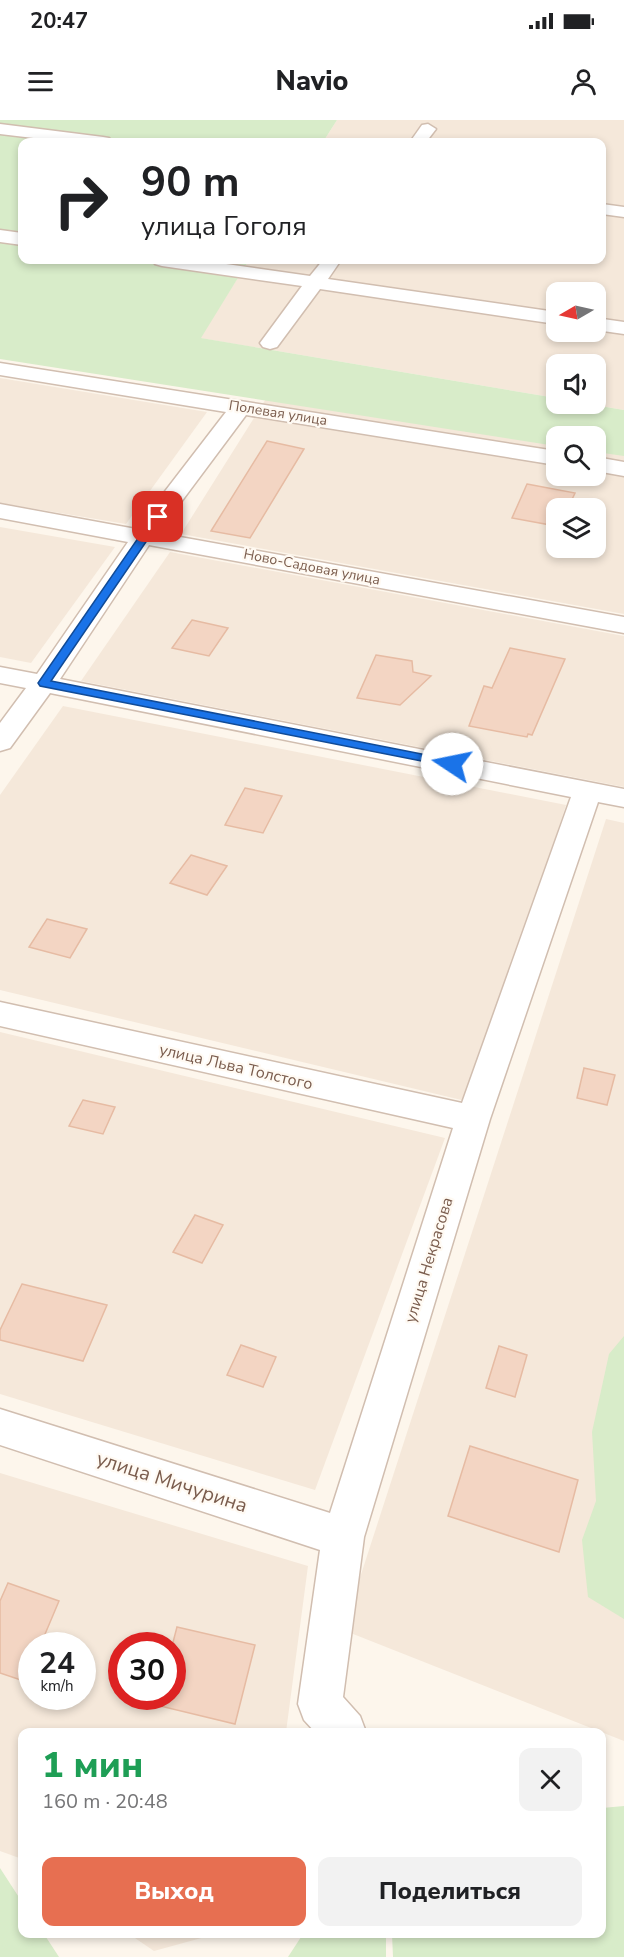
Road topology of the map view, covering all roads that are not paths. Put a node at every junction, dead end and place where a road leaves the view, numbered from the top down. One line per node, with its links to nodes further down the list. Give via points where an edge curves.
1 (0, 129): 2 (street)
2 (71, 138)
3 (606, 210): 4 (street)
4 (624, 212)
5 (0, 236): 6 (street)
6 (18, 238)
7 (190, 264): 9 (street)
8 (329, 264): 9 (street)
9 (316, 282): 10 (street); 13 (street)
10 (546, 316)
11 (606, 325): 12 (street)
12 (624, 328)
13 (270, 343)
14 (0, 369): 15 (street, Полевая улица)
15 (241, 407): 16 (street, Полевая улица); 20 (street)
16 (546, 456)
17 (606, 466): 18 (street)
18 (624, 469)
19 (0, 511): 20 (street, Ново-Садовая улица)
20 (144, 536): 21 (street, Ново-Садовая улица); 23 (street)
21 (624, 625)
22 (0, 675): 23 (street)
23 (44, 683): 24 (street); 25 (street)
24 (0, 742)
25 (588, 790): 26 (street); 28 (street, улица Некрасова)
26 (624, 798)
27 (0, 1014): 28 (street, улица Льва Толстого)
28 (473, 1119): 30 (street, улица Некрасова)
29 (0, 1427): 30 (street, улица Мичурина)
30 (344, 1536): 31 (street, улица Некрасова, via 320,1704)
31 (341, 1728)

